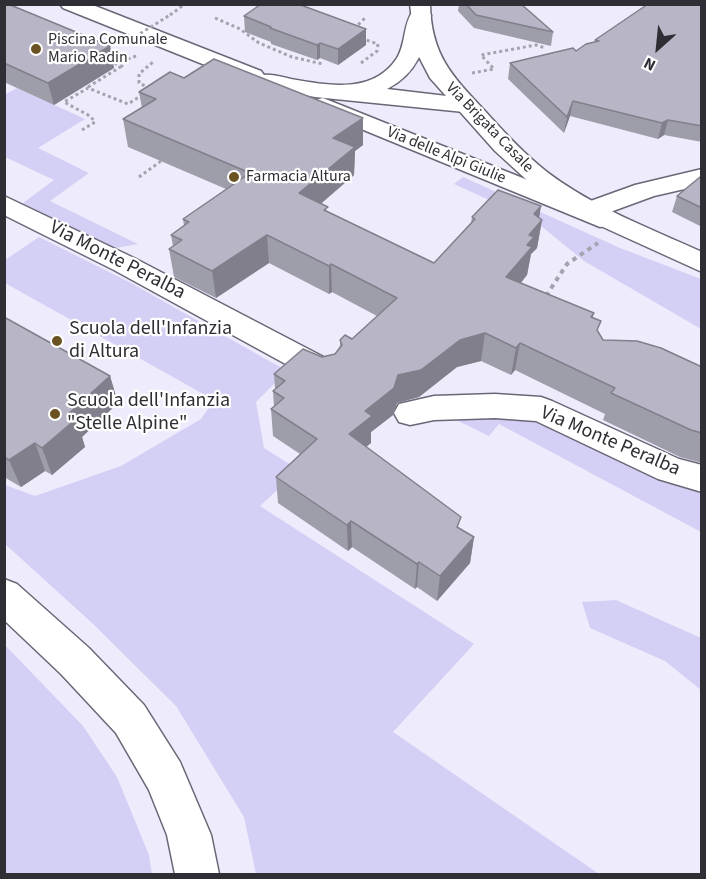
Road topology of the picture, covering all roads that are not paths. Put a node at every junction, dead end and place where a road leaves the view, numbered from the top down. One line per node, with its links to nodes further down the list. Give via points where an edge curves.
1 (70, 4): 3 (street, Via delle Alpi Giulie)
2 (420, 10): 4 (street, Via delle Alpi Giulie, via 417,42 400,72 380,85); 5 (street, Via Brigata Casale, via 427,51 441,78)
3 (266, 81): 4 (street, Via delle Alpi Giulie); 6 (street, Via delle Alpi Giulie)
4 (354, 94): 5 (street, Via delle Alpi Giulie)
5 (464, 105): 6 (street, Via delle Alpi Giulie, via 419,120); 9 (street, Via Brigata Casale, via 538,177)
6 (371, 124): 10 (street, Via delle Alpi Giulie)
7 (702, 177): 9 (street, via 635,192)
8 (4, 204): 12 (street, Via Monte Peralba)
9 (590, 212): 10 (street, Via Brigata Casale)
10 (622, 228): 11 (street, Via Brigata Casale)
11 (702, 263)
12 (324, 371)
13 (410, 413): 14 (street, Via Monte Peralba, via 454,407 541,409 670,470)
14 (702, 479)
15 (4, 596): 16 (street, via 75,661 130,719 165,777 189,835)
16 (197, 874)

